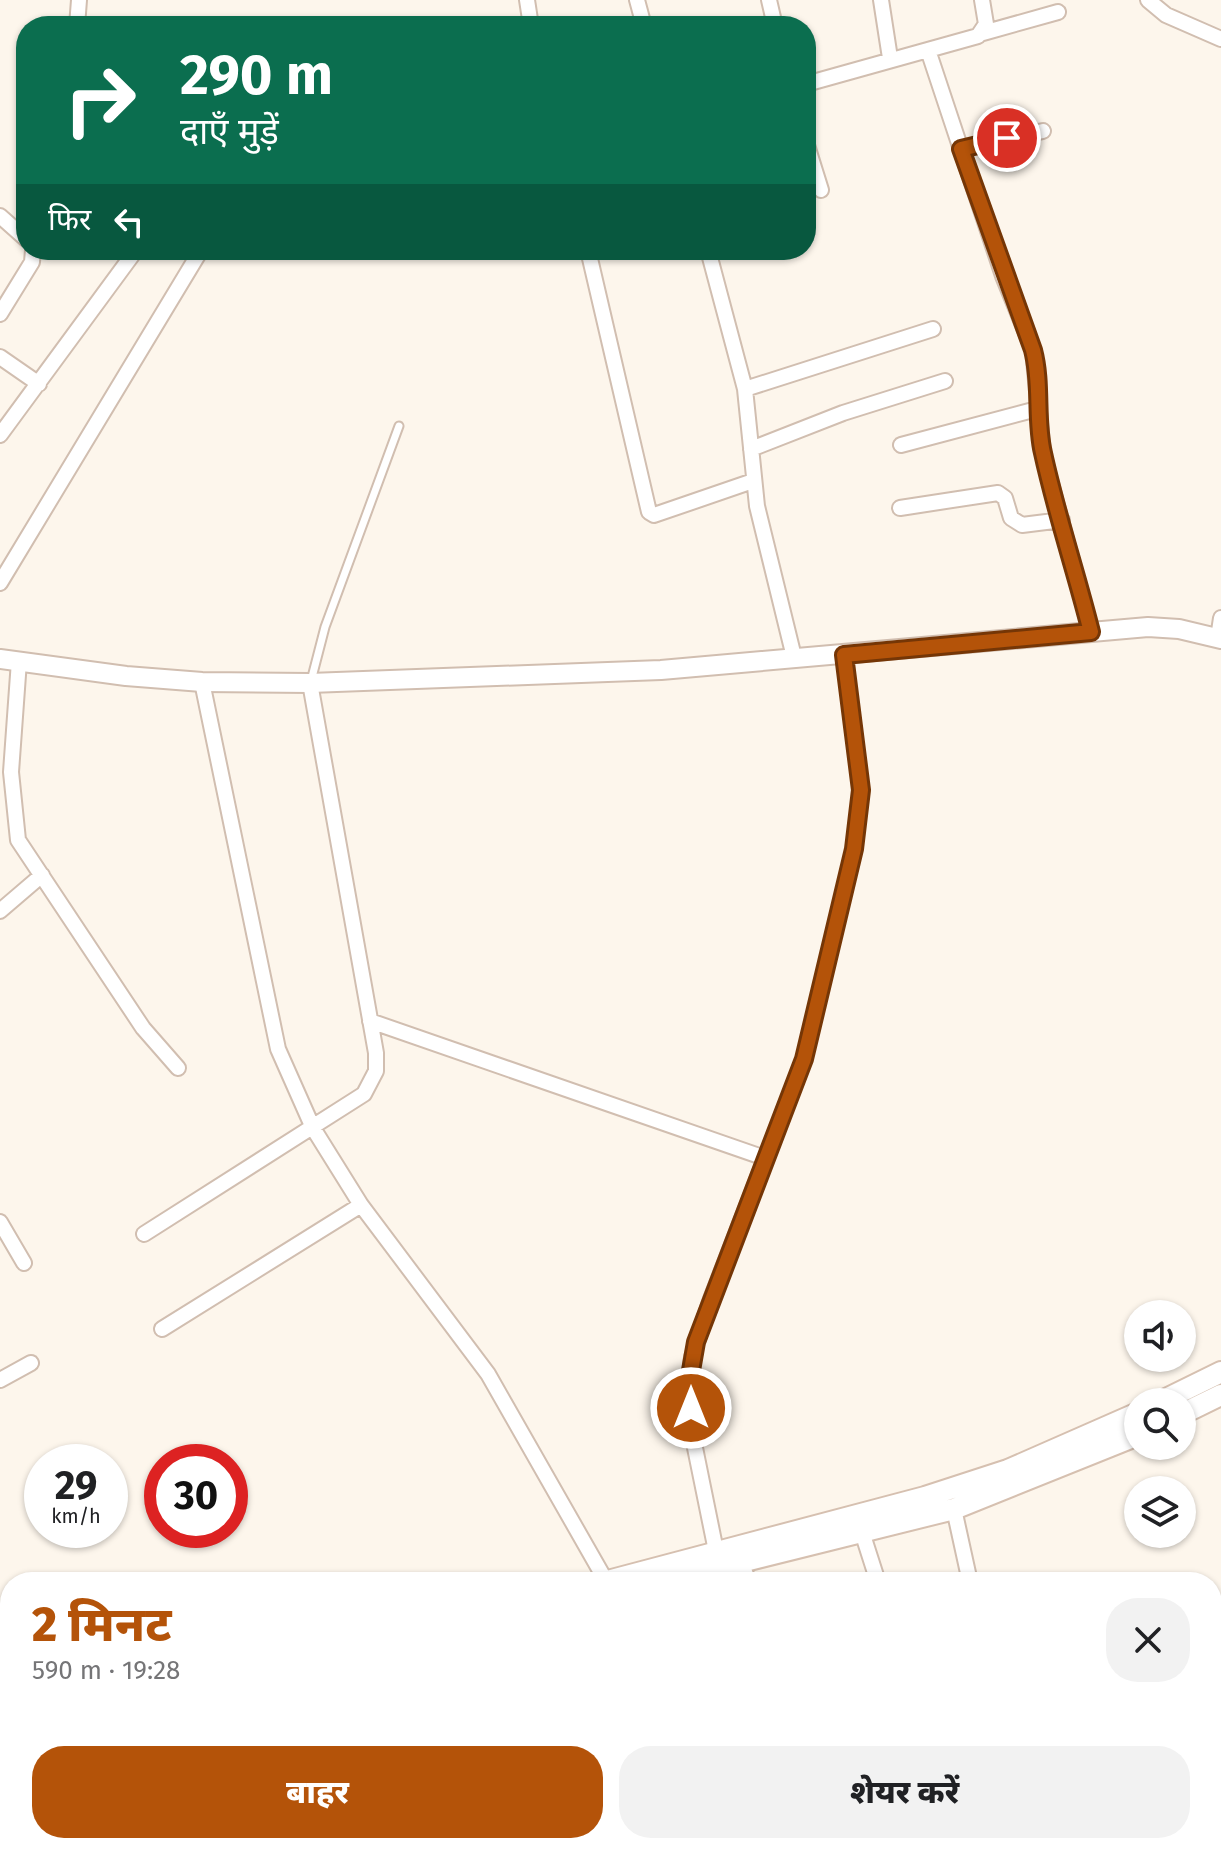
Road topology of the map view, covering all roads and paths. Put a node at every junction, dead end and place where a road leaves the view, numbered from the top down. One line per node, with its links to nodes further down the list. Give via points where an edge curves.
1 (881, 0): 8 (street)
2 (982, 0): 5 (street)
3 (1148, 0): 6 (street, via 1166,15)
4 (1058, 12): 5 (street)
5 (983, 33): 7 (street)
6 (1221, 39)
7 (928, 50): 8 (street); 11 (street)
8 (890, 58): 9 (street)
9 (816, 81)
10 (1043, 131): 11 (street)
11 (961, 149): 27 (street, via 1033,350)
12 (816, 174): 13 (street)
13 (821, 190)
14 (0, 216): 15 (street)
15 (16, 230)
16 (32, 260): 21 (street)
17 (129, 260): 25 (street)
18 (192, 260): 35 (street)
19 (590, 260): 32 (street, via 649,512 654,515)
20 (711, 260): 26 (street)
21 (0, 314)
22 (933, 329): 26 (street)
23 (0, 357): 25 (street)
24 (945, 381): 31 (street)
25 (39, 384): 29 (street)
26 (745, 389): 31 (street)
27 (1037, 409): 30 (street); 34 (street, via 1043,454)
28 (399, 426): 43 (lane, via 325,627)
29 (0, 435)
30 (901, 445)
31 (751, 449): 32 (street)
32 (753, 481): 40 (street)
33 (900, 508): 34 (street, via 998,493 1011,518 1022,525)
34 (1062, 520): 37 (street)
35 (0, 583)
36 (1221, 618): 38 (street)
37 (1091, 632): 38 (street, via 1148,627); 39 (street)
38 (1219, 639)
39 (844, 655): 40 (street); 49 (street, via 860,816 804,1059)
40 (794, 657): 43 (street, via 557,675)
41 (9, 660): 42 (street); 44 (street, via 18,840)
42 (202, 682): 43 (street); 48 (street, via 278,1049)
43 (310, 683): 46 (street)
44 (42, 875): 45 (street); 47 (street, via 143,1028)
45 (0, 911)
46 (370, 1021): 48 (street, via 376,1053 371,1083 364,1094); 49 (street)
47 (178, 1068)
48 (313, 1128): 50 (street); 52 (street)
49 (765, 1158): 65 (street, via 701,1327 689,1382 692,1433)
50 (361, 1205): 54 (street); 67 (street, via 488,1374)
51 (0, 1222): 53 (street)
52 (144, 1234)
53 (24, 1263)
54 (162, 1329)
55 (31, 1363): 57 (street)
56 (1221, 1372): 58 (main road)
57 (1, 1376)
58 (1188, 1388)
59 (1221, 1395): 60 (main road)
60 (1196, 1407)
61 (1124, 1419): 65 (main road, via 1008,1470 925,1497)
62 (1124, 1441): 63 (main road)
63 (954, 1509): 64 (main road); 72 (street)
64 (862, 1532): 66 (main road); 71 (street)
65 (716, 1551): 68 (main road)
66 (741, 1562): 69 (main road); 70 (street)
67 (599, 1572)
68 (641, 1572)
69 (708, 1572)
70 (745, 1572)
71 (875, 1572)
72 (968, 1572)

